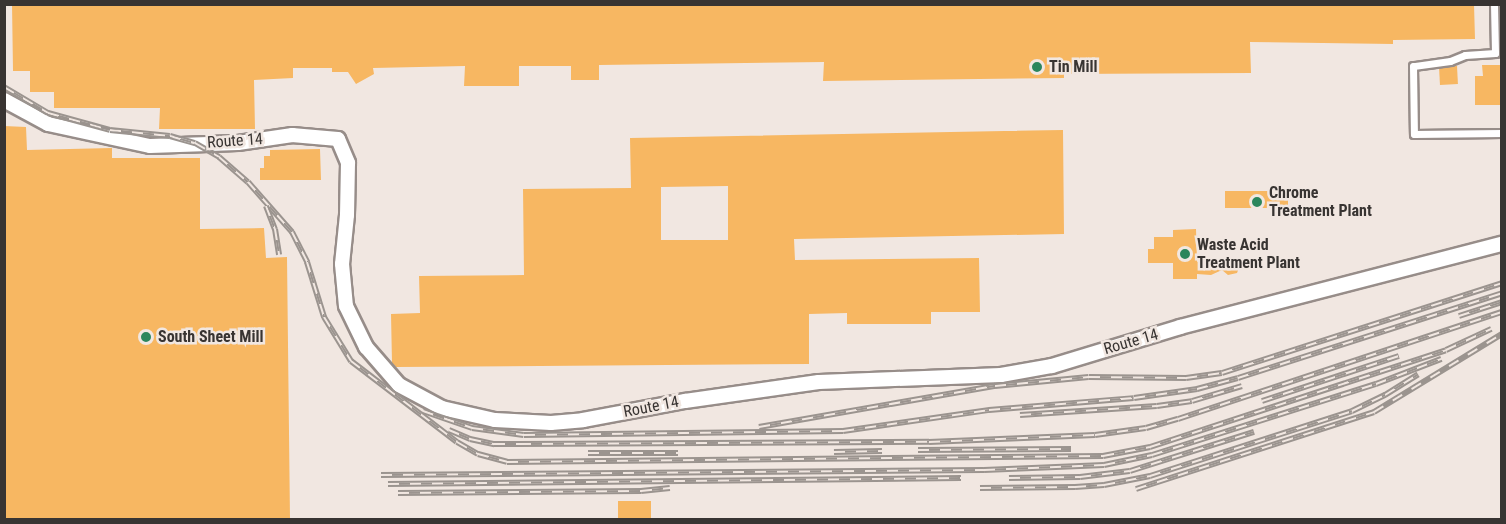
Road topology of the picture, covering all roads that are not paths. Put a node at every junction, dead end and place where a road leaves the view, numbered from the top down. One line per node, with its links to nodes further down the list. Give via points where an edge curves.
1 (1494, 4): 2 (lane)
2 (1498, 53): 4 (lane, via 1465,55 1413,66 1414,134)
3 (4, 100): 5 (street, Route 14, via 48,124 150,146 238,143 292,135 338,139 348,163 342,264 346,306 366,347 399,385 442,408 495,420 583,420 819,382 1001,375 1052,366 1180,327)
4 (1502, 133)
5 (1502, 244)

